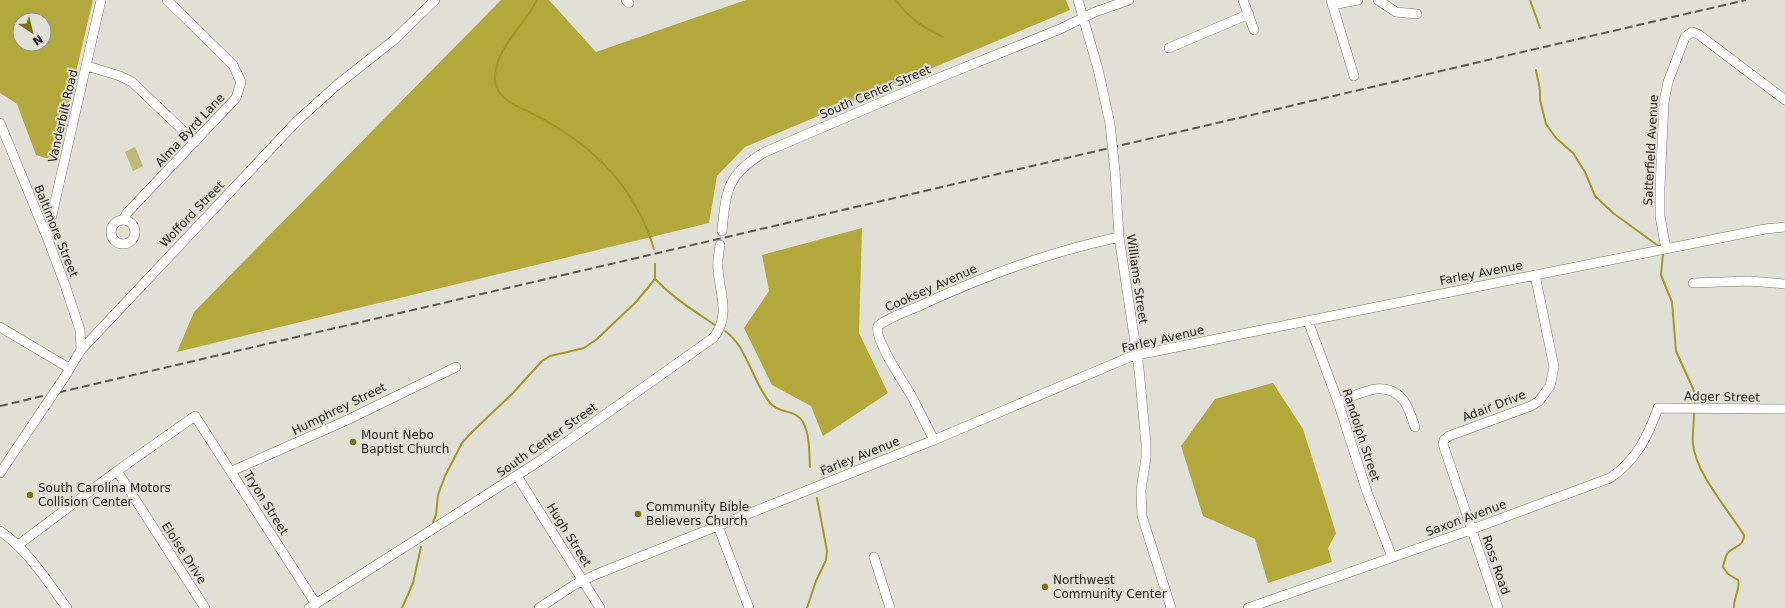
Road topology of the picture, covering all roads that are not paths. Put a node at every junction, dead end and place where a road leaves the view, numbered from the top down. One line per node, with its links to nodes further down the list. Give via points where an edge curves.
1 (101, 0): 15 (street, Vanderbilt Road)
2 (167, 0): 19 (street, Alma Byrd Lane, via 233,65 241,82 236,98)
3 (435, 0): 32 (street, Wofford Street, via 394,40 336,85 302,117)
4 (1078, 0): 12 (street, Williams Street)
5 (1129, 0): 12 (street, South Center Street)
6 (1243, 0): 10 (street)
7 (1358, 0): 9 (street)
8 (1378, 0): 11 (street, via 1396,12)
9 (1332, 3): 16 (street)
10 (1249, 14): 13 (street); 14 (street)
11 (1417, 14)
12 (1083, 18): 22 (street, South Center Street, via 777,146 753,159 742,166 730,185 724,205); 24 (street, Williams Street, bridge, via 1110,124)
13 (1254, 30)
14 (1169, 48)
15 (87, 66): 19 (street, via 132,82); 23 (street, Vanderbilt Road)
16 (1354, 76)
17 (1785, 100): 26 (street, Satterfield Avenue, via 1698,34 1692,32 1684,36 1664,102 1660,208)
18 (0, 123): 23 (street, Baltimore Street)
19 (195, 142): 20 (street, Alma Byrd Lane)
20 (123, 220)
21 (1785, 227): 26 (street, Farley Avenue)
22 (722, 231)
23 (47, 237): 32 (street, Baltimore Street, via 80,330)
24 (1119, 237): 33 (street, Williams Street); 40 (street, Cooksey Avenue, via 1029,260 963,286 878,326 877,333 895,371)
25 (720, 245): 44 (street, South Center Street, via 718,269 724,313 720,328 713,338)
26 (1666, 249): 27 (street, Farley Avenue)
27 (1535, 275): 30 (street, Farley Avenue); 46 (street, Adair Drive, via 1554,367 1550,386 1539,401 1531,406 1449,436 1443,444)
28 (1693, 283): 29 (street, via 1749,281)
29 (1785, 284)
30 (1308, 321): 33 (street, Farley Avenue); 36 (street, Randolph Street)
31 (0, 327): 35 (street)
32 (81, 350): 35 (street, Wofford Street)
33 (1137, 355): 40 (street, Farley Avenue); 59 (street, Williams Street, via 1146,451 1141,490 1142,516)
34 (456, 367): 42 (street, Humphrey Street, via 345,421)
35 (69, 368): 43 (street, Wofford Street, bridge)
36 (1338, 402): 39 (street, via 1380,388 1393,391 1404,402); 50 (street, Randolph Street, via 1367,492)
37 (1658, 408): 38 (street, Adger Street); 46 (street, Saxon Avenue, via 1636,454 1615,474 1600,483)
38 (1785, 409)
39 (1415, 427)
40 (934, 440): 45 (street, Farley Avenue)
41 (117, 471): 42 (street, Tryon Street, via 196,416); 48 (street); 54 (street, Eloise Drive)
42 (232, 471): 52 (street, Tryon Street)
43 (0, 473)
44 (517, 476): 51 (street, Hugh Street); 52 (street, South Center Street)
45 (718, 526): 51 (street, Farley Avenue); 57 (street)
46 (1472, 529): 50 (street, Saxon Avenue); 61 (street, Ross Road)
47 (0, 531): 48 (street)
48 (18, 545): 53 (street)
49 (874, 557): 58 (street)
50 (1392, 557): 60 (street, Saxon Avenue)
51 (583, 580): 55 (street, Farley Avenue); 56 (street, Hugh Street)
52 (313, 606)
53 (67, 608)
54 (205, 608)
55 (539, 608)
56 (600, 608)
57 (749, 608)
58 (890, 608)
59 (1171, 608)
60 (1248, 608)
61 (1498, 608)

